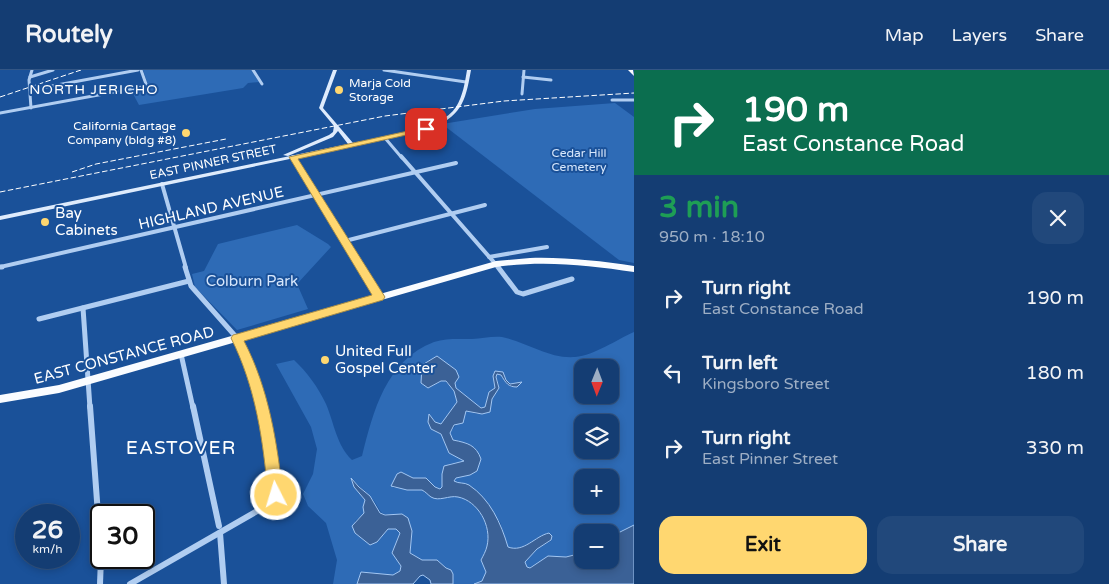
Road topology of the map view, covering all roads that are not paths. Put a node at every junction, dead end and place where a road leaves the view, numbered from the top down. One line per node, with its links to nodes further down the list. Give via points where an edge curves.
1 (32, 70): 14 (street)
2 (53, 70): 14 (street)
3 (139, 70): 19 (street); 23 (street, via 146,84 137,88)
4 (253, 70): 18 (street)
5 (335, 70): 25 (main road, via 320,106)
6 (384, 70): 11 (street)
7 (428, 70): 13 (street)
8 (469, 70): 17 (main road)
9 (524, 70): 15 (street)
10 (630, 70): 12 (main road)
11 (396, 71): 13 (street)
12 (634, 75)
13 (424, 76): 17 (street)
14 (30, 77): 19 (street)
15 (523, 77): 16 (street); 20 (street)
16 (551, 80)
17 (466, 82): 26 (main road, EAST PINNER STREET, via 464,97 455,113 441,123)
18 (262, 84)
19 (30, 90): 23 (street)
20 (522, 94)
21 (612, 100): 22 (street)
22 (634, 100)
23 (30, 108): 24 (street)
24 (0, 113)
25 (336, 126): 27 (main road); 30 (main road, via 331,136 287,155)
26 (385, 138): 27 (main road, EAST PINNER STREET); 31 (street)
27 (352, 145): 28 (main road, EAST PINNER STREET)
28 (293, 157): 30 (main road, EAST PINNER STREET); 33 (street)
29 (456, 163): 31 (street, HIGHLAND AVENUE)
30 (225, 171): 32 (main road, EAST PINNER STREET)
31 (415, 172): 33 (street, HIGHLAND AVENUE); 35 (street)
32 (162, 184): 36 (main road, EAST PINNER STREET); 37 (street)
33 (316, 195): 37 (street, HIGHLAND AVENUE); 38 (street)
34 (486, 205): 35 (street)
35 (451, 214): 38 (street); 40 (street)
36 (0, 218)
37 (174, 228): 42 (street, HIGHLAND AVENUE); 45 (street)
38 (344, 241): 46 (street)
39 (547, 247): 40 (street)
40 (489, 256): 41 (street)
41 (496, 264): 43 (main road, EAST CONSTANCE ROAD, via 557,260); 44 (street, via 520,294); 46 (main road, EAST CONSTANCE ROAD)
42 (0, 267)
43 (634, 269)
44 (572, 280)
45 (189, 281): 47 (street); 49 (street)
46 (379, 297): 49 (main road, EAST CONSTANCE ROAD)
47 (83, 308): 48 (street); 51 (street)
48 (38, 319)
49 (237, 338): 50 (main road, EAST CONSTANCE ROAD); 54 (street, via 267,422 276,491 269,506)
50 (181, 354): 51 (main road, EAST CONSTANCE ROAD); 54 (street)
51 (88, 381): 52 (main road, EAST CONSTANCE ROAD); 53 (street)
52 (0, 399)
53 (97, 504)
54 (220, 530): 57 (street); 58 (street)
55 (102, 569): 56 (street)
56 (100, 584)
57 (130, 584)
58 (224, 584)

